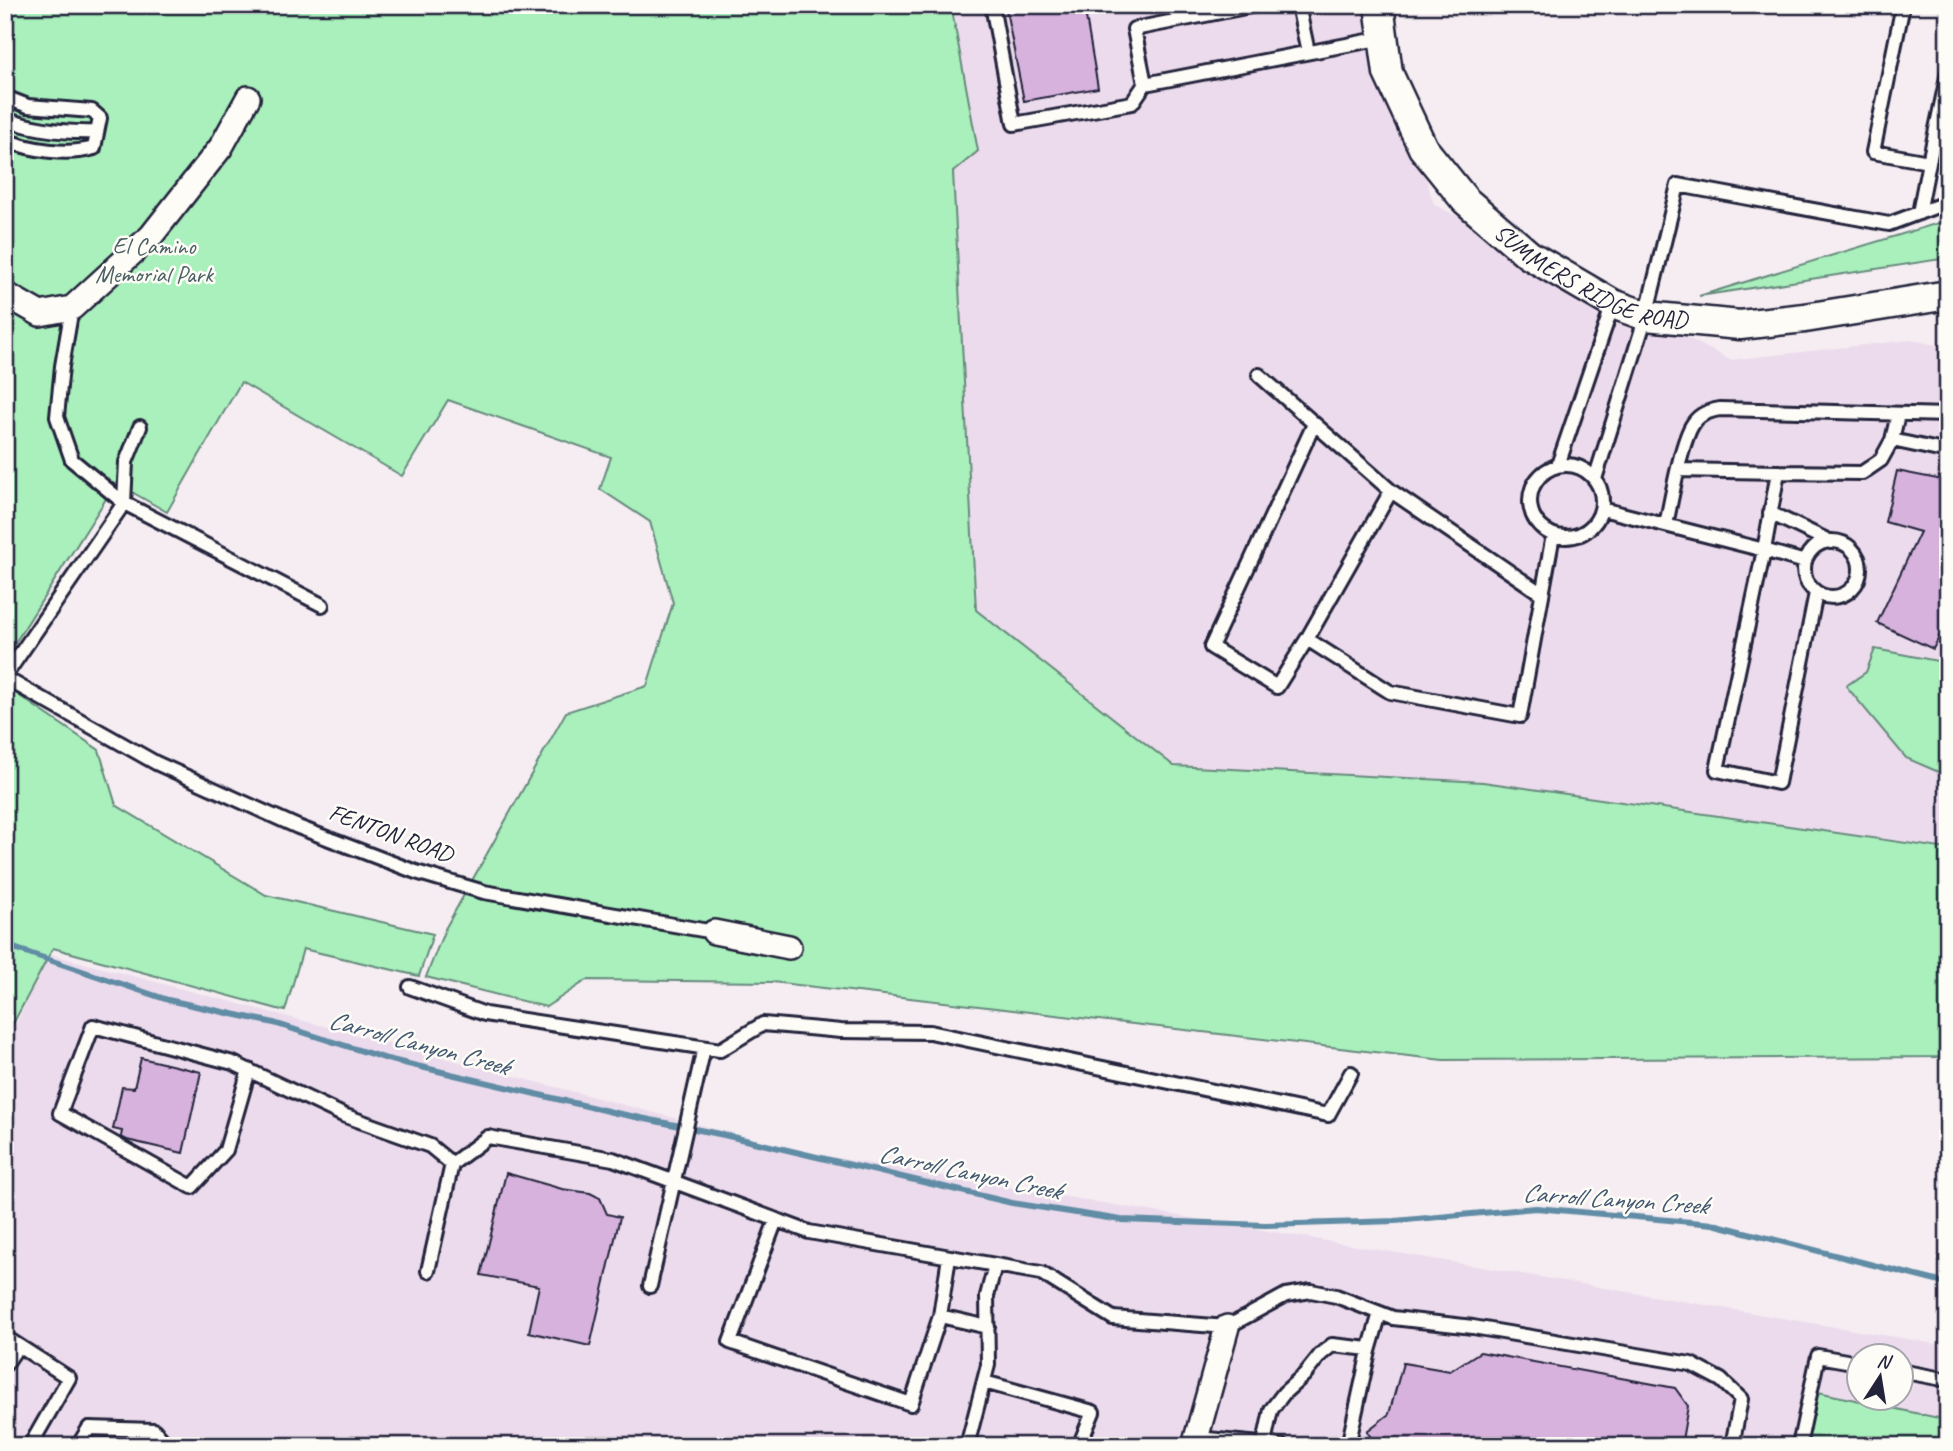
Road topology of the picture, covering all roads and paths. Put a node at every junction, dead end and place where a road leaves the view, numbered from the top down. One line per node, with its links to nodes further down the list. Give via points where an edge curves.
1 (992, 5): 9 (lane, via 1014,124 1132,103)
2 (1256, 5): 9 (lane, via 1134,29)
3 (1298, 5): 7 (lane)
4 (1379, 5): 6 (street, SUMMERS RIDGE ROAD)
5 (1903, 5): 15 (lane, via 1872,152)
6 (1384, 37): 7 (lane); 20 (street, SUMMERS RIDGE ROAD, via 1388,73 1423,148 1465,200 1529,255)
7 (1308, 52): 9 (lane)
8 (1948, 73): 15 (lane)
9 (1145, 84)
10 (5, 97): 13 (lane, via 28,107 92,111 100,118)
11 (248, 98): 21 (street, via 221,147 151,236)
12 (5, 119): 13 (lane, via 57,132)
13 (97, 132): 14 (lane, via 94,148 80,152 23,147)
14 (5, 140)
15 (1929, 162): 17 (lane)
16 (1948, 202): 17 (lane)
17 (1919, 213): 22 (lane, via 1888,224 1678,185)
18 (5, 294): 21 (street, via 40,314)
19 (1948, 295): 22 (street, SUMMERS RIDGE ROAD, via 1740,325)
20 (1613, 304): 22 (street, SUMMERS RIDGE ROAD); 30 (lane)
21 (72, 308): 35 (lane, via 57,417 72,460)
22 (1646, 316): 33 (lane)
23 (1259, 376): 26 (lane)
24 (1898, 414): 25 (lane); 28 (lane); 31 (lane, via 1710,411 1692,425)
25 (1948, 415)
26 (1314, 424): 34 (lane); 46 (lane, via 1211,647 1277,687)
27 (140, 427): 35 (lane, via 127,462)
28 (1892, 440): 29 (lane); 32 (lane, via 1881,460 1861,473)
29 (1948, 452)
30 (1558, 465): 33 (lane, via 1579,467); 39 (lane, via 1540,475 1529,503 1536,522)
31 (1679, 470): 32 (lane); 38 (lane)
32 (1778, 472): 37 (lane)
33 (1595, 479): 36 (lane)
34 (1391, 491): 44 (lane); 46 (lane)
35 (124, 503): 45 (lane); 47 (lane)
36 (1602, 509): 38 (lane); 39 (lane, via 1583,533)
37 (1770, 513): 40 (lane); 41 (lane)
38 (1666, 525): 41 (lane)
39 (1553, 535): 44 (lane)
40 (1831, 542): 42 (lane, via 1815,547); 43 (lane, via 1854,552 1858,577 1841,596)
41 (1764, 550): 42 (lane); 43 (lane, via 1717,770 1778,783)
42 (1805, 562): 43 (lane, via 1805,579)
43 (1816, 593)
44 (1542, 594): 46 (lane, via 1520,716 1390,692)
45 (322, 605)
46 (1307, 639)
47 (5, 677): 48 (lane, FENTON ROAD, via 156,762 298,827 416,872 484,892)
48 (714, 932): 49 (street, FENTON ROAD)
49 (789, 947)
50 (410, 987): 51 (lane, via 485,1014)
51 (704, 1048): 53 (lane, via 720,1050 763,1024 930,1032 1328,1115); 55 (lane)
52 (249, 1070): 52 (lane, via 93,1026 60,1113 192,1187 226,1150); 54 (lane, via 343,1115 430,1146)
53 (1351, 1073)
54 (452, 1164): 55 (lane, via 488,1137 614,1159); 59 (lane)
55 (674, 1182): 56 (lane); 60 (lane)
56 (776, 1220): 57 (lane, via 809,1232); 62 (lane, via 730,1342 911,1404)
57 (949, 1257): 58 (lane); 62 (lane)
58 (995, 1265): 63 (lane, via 987,1296); 64 (lane, via 1041,1273 1113,1318)
59 (428, 1271)
60 (650, 1286)
61 (1380, 1313): 64 (lane, via 1311,1291 1286,1295); 67 (lane); 82 (lane, via 1691,1364 1721,1380 1741,1399)
62 (940, 1316): 63 (lane)
63 (988, 1327): 72 (lane)
64 (1227, 1327): 73 (street)
65 (5, 1337): 66 (lane)
66 (18, 1346): 69 (lane); 75 (lane, via 69,1378)
67 (1370, 1349): 74 (lane, via 1332,1345 1321,1354 1271,1410); 81 (lane)
68 (1844, 1361): 83 (lane, via 1818,1356)
69 (5, 1365)
70 (1914, 1374): 71 (lane)
71 (1948, 1380)
72 (984, 1382): 78 (lane); 79 (lane, via 1093,1412)
73 (1196, 1442): 74 (lane)
74 (1264, 1443): 80 (lane)
75 (30, 1446)
76 (78, 1446): 77 (lane, via 89,1428 154,1430)
77 (167, 1446)
78 (967, 1446)
79 (1079, 1446)
80 (1282, 1446)
81 (1348, 1446)
82 (1732, 1446)
83 (1799, 1446)

